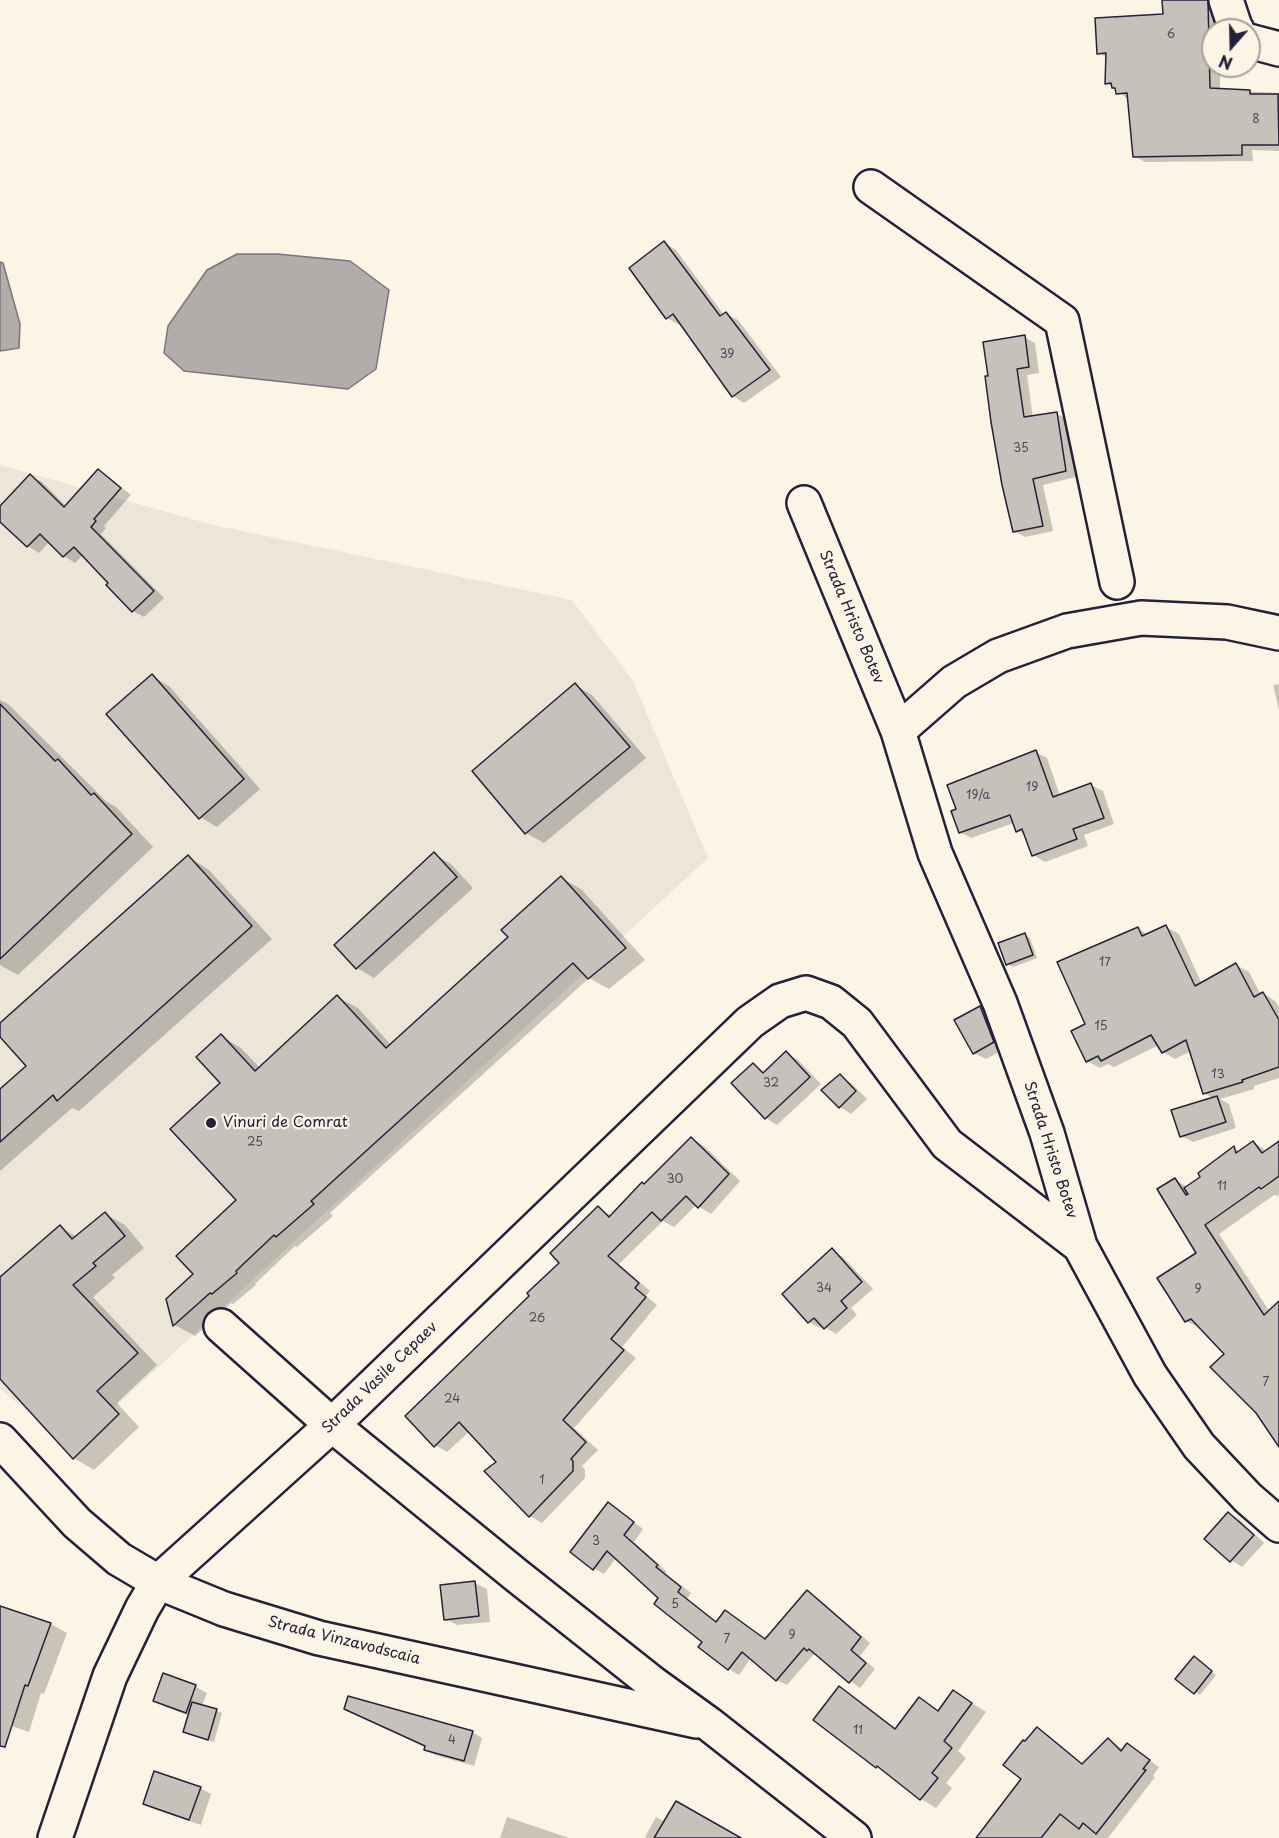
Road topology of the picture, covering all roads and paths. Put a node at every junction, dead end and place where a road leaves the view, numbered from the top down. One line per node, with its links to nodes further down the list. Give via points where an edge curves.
1 (1226, 0): 2 (street)
2 (1231, 18)
3 (1261, 44): 4 (street)
4 (1279, 49)
5 (871, 187): 7 (street, via 1062,321)
6 (804, 503): 9 (street, Strada Hristo Botev)
7 (1117, 582)
8 (1279, 633): 9 (street, via 1227,622 1140,618 1067,631 998,656 954,682)
9 (898, 731): 10 (street, Strada Hristo Botev, via 935,853 1000,1003 1047,1133)
10 (1080, 1246): 12 (street, Strada Vasile Cepaev, via 946,1144 857,1023 831,1002 806,993 780,1001 750,1022); 14 (street, Strada Hristo Botev, via 1150,1375 1199,1446)
11 (221, 1326): 12 (street, Strada Vinzavodscaia)
12 (332, 1425): 15 (street, Strada Vasile Cepaev); 16 (street, Strada Vinzavodscaia, via 642,1675)
13 (0, 1440): 15 (street, Strada Vinzavodscaia, via 76,1523 119,1559)
14 (1279, 1525)
15 (158, 1582): 16 (street, Strada Vinzavodscaia, via 224,1609 319,1638); 17 (street, Strada Vasile Cepaev, via 111,1676)
16 (709, 1724): 18 (street, Strada Vinzavodscaia)
17 (55, 1838)
18 (854, 1838)

